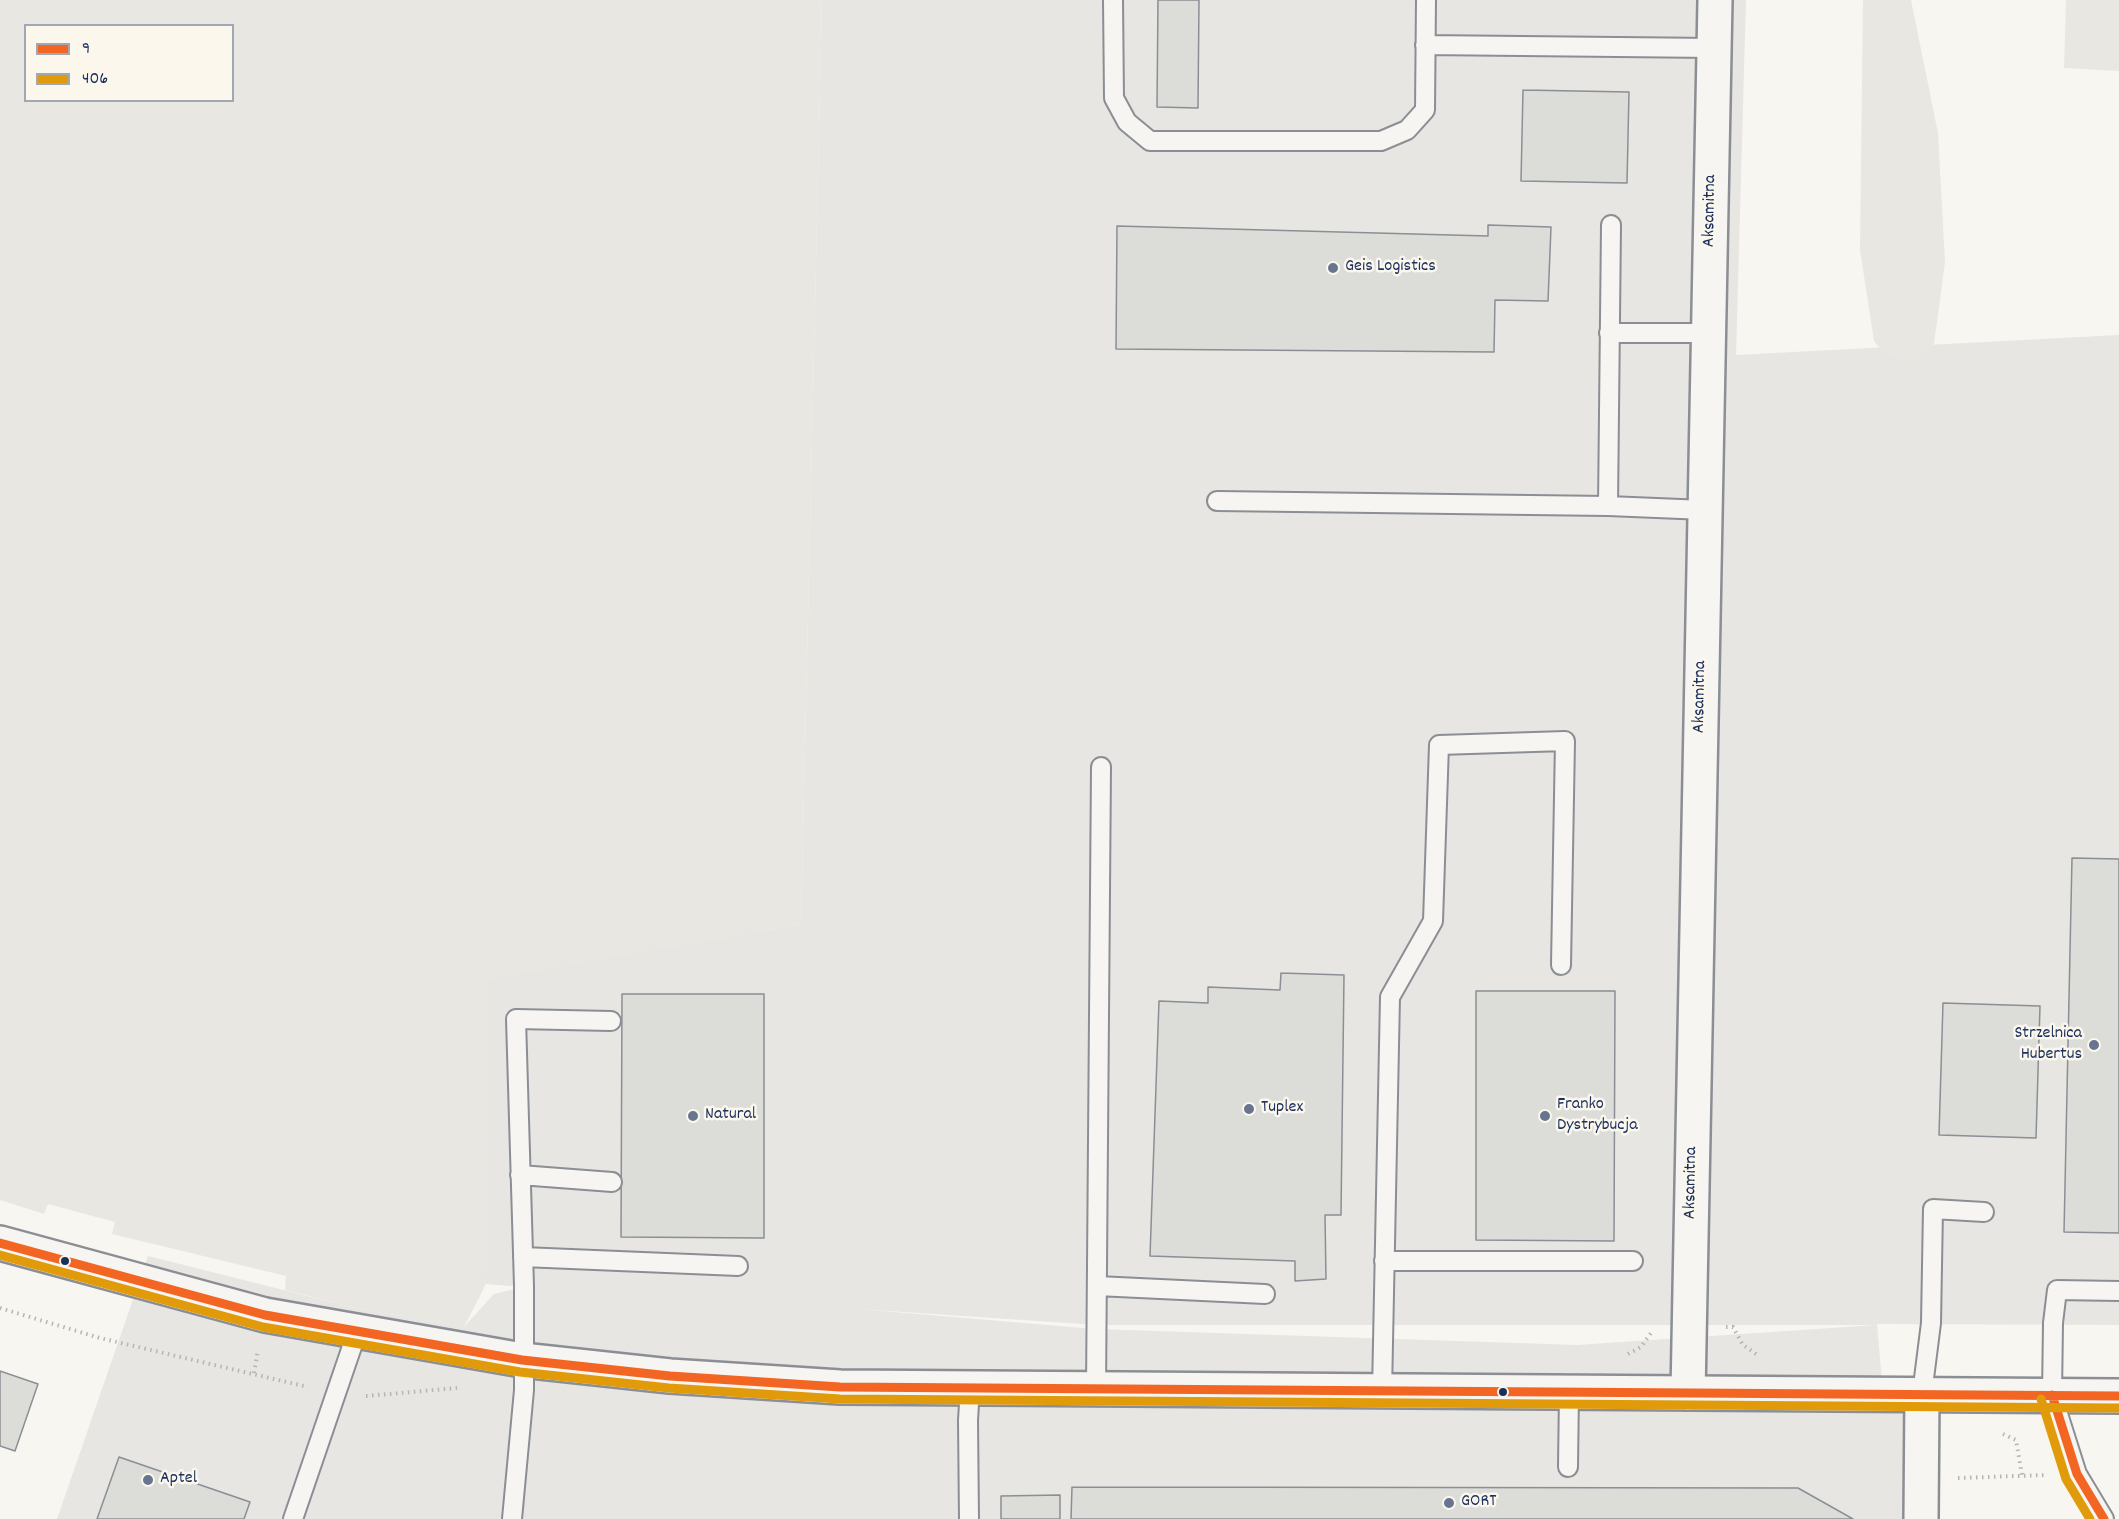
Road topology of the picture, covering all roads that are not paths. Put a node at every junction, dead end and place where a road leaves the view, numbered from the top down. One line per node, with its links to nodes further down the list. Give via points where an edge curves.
1 (1113, 0): 4 (lane, via 1114,98 1127,122 1150,141 1381,141 1407,130 1425,110)
2 (1425, 0): 4 (lane)
3 (1715, 0): 5 (street, Aksamitna)
4 (1425, 45): 5 (lane)
5 (1714, 48): 8 (street, Aksamitna)
6 (1611, 225): 7 (lane)
7 (1609, 333): 8 (lane); 10 (lane)
8 (1708, 333): 11 (street, Aksamitna)
9 (1217, 501): 10 (lane)
10 (1608, 506): 11 (lane)
11 (1705, 510): 32 (street, Aksamitna)
12 (1101, 767): 23 (lane)
13 (1561, 965): 20 (lane, via 1565,741 1439,745 1433,921 1390,997)
14 (611, 1022): 15 (lane, via 516,1019)
15 (520, 1175): 16 (lane); 19 (lane)
16 (612, 1182)
17 (1984, 1212): 33 (lane, via 1933,1209 1931,1323)
18 (0, 1243): 26 (street, via 254,1312)
19 (523, 1257): 22 (lane); 27 (lane)
20 (1384, 1261): 21 (lane); 30 (lane)
21 (1633, 1261)
22 (738, 1266)
23 (1097, 1286): 25 (lane); 29 (lane)
24 (2119, 1292): 34 (lane, via 2057,1290)
25 (1265, 1294)
26 (357, 1332): 27 (street); 37 (lane)
27 (522, 1360): 28 (street, via 781,1384); 38 (lane, via 524,1390)
28 (970, 1388): 29 (street); 39 (lane)
29 (1096, 1389): 30 (street)
30 (1382, 1392): 31 (street)
31 (1569, 1392): 32 (street); 36 (lane)
32 (1688, 1393): 33 (street)
33 (1922, 1394): 34 (street); 40 (street)
34 (2052, 1395): 35 (street); 41 (lane, via 2077,1474)
35 (2119, 1396)
36 (1568, 1467)
37 (293, 1519)
38 (512, 1519)
39 (969, 1519)
40 (1921, 1519)
41 (2104, 1519)

